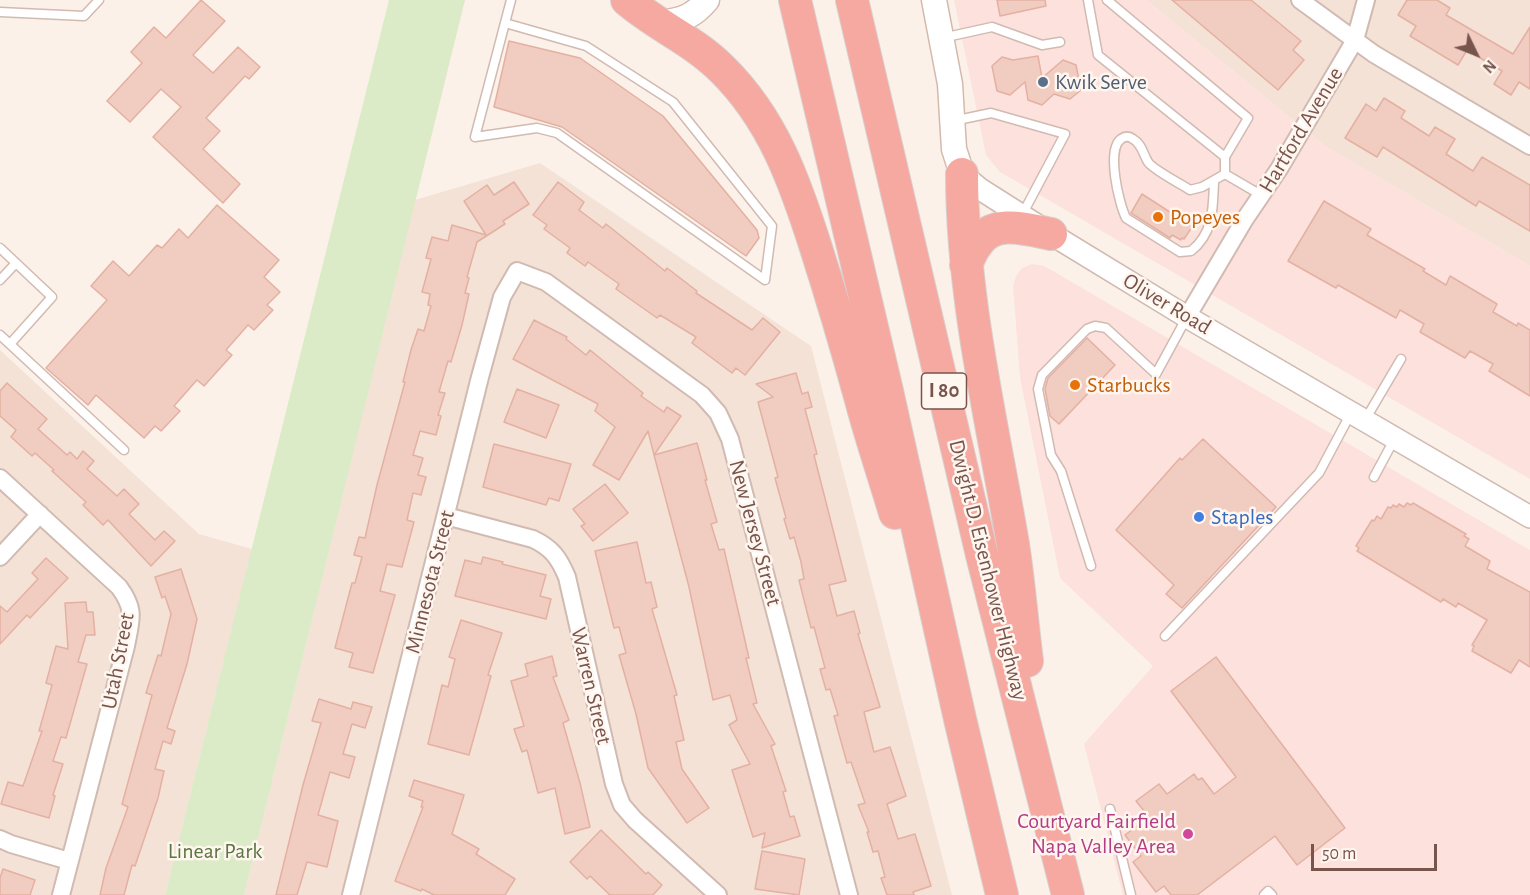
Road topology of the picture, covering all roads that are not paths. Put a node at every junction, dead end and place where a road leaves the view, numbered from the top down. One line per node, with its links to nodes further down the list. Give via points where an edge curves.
1 (99, 0): 12 (lane, via 84,16)
2 (511, 0): 13 (lane)
3 (627, 0): 14 (highway)
4 (707, 0): 14 (main road, via 695,13)
5 (795, 0): 47 (highway, I 80)
6 (852, 0): 48 (highway, Dwight D. Eisenhower Highway / I 80, via 982,555)
7 (934, 0): 15 (main road)
8 (1088, 0): 20 (lane, via 1098,55)
9 (1107, 0): 20 (lane, via 1248,118)
10 (1300, 0): 16 (street)
11 (1366, 0): 16 (street, Hartford Avenue)
12 (0, 12)
13 (505, 23): 13 (lane, via 475,137 537,128 557,133 765,279 772,226 673,102 586,46)
14 (661, 23): 47 (highway, via 694,44 747,97 777,144 795,183)
15 (942, 38): 17 (lane, via 992,27 1042,45); 18 (main road)
16 (1354, 40): 19 (street); 24 (street, Hartford Avenue)
17 (1060, 42)
18 (952, 122): 21 (main road, via 954,149); 25 (lane, via 990,113 1065,134)
19 (1530, 146)
20 (1225, 157): 22 (lane)
21 (963, 174): 25 (street, Oliver Road); 29 (highway)
22 (1225, 174): 23 (lane); 24 (lane)
23 (1214, 181): 23 (lane, via 1190,190 1148,163 1141,147 1127,136 1118,142 1113,155 1122,211 1131,223 1180,252 1191,251 1208,231)
24 (1262, 195): 32 (street, Hartford Avenue)
25 (1022, 216): 26 (street, Oliver Road)
26 (1051, 234): 29 (highway, via 1018,226 993,230 978,242); 32 (street, Oliver Road)
27 (0, 248): 28 (lane)
28 (16, 263): 31 (lane); 34 (lane, via 52,297)
29 (966, 265): 48 (highway, via 990,430 1013,545)
30 (516, 271): 42 (street, Minnesota Street, via 502,297); 55 (street, New Jersey Street, via 546,282 702,395 718,413 730,439)
31 (0, 280)
32 (1187, 317): 36 (street, Oliver Road); 45 (lane, via 1156,374 1106,328 1095,326 1087,329 1042,375 1038,388 1052,455 1061,471)
33 (0, 335): 34 (lane)
34 (10, 344): 38 (lane)
35 (1401, 359): 36 (lane)
36 (1358, 417): 37 (street, Oliver Road); 46 (lane, via 1319,473)
37 (1395, 438): 39 (lane); 43 (street, Oliver Road)
38 (124, 450)
39 (1374, 477)
40 (0, 478): 41 (street, Utah Street)
41 (40, 514): 44 (street); 51 (street, Utah Street, via 118,587 129,601 131,619)
42 (446, 516): 53 (street, Minnesota Street); 54 (street, Warren Street, via 533,539 557,556 567,577 622,805)
43 (1530, 516)
44 (0, 557)
45 (1091, 566)
46 (1165, 636)
47 (960, 719): 56 (highway, I 80)
48 (1041, 782): 57 (highway, Dwight D. Eisenhower Highway / I 80)
49 (1110, 809): 58 (lane)
50 (0, 839): 51 (street)
51 (69, 861): 52 (street, Utah Street)
52 (61, 895)
53 (351, 895)
54 (718, 895)
55 (849, 895)
56 (999, 895)
57 (1068, 895)
58 (1131, 895)
59 (1264, 895): 60 (lane, via 1268,891)
60 (1272, 895)

